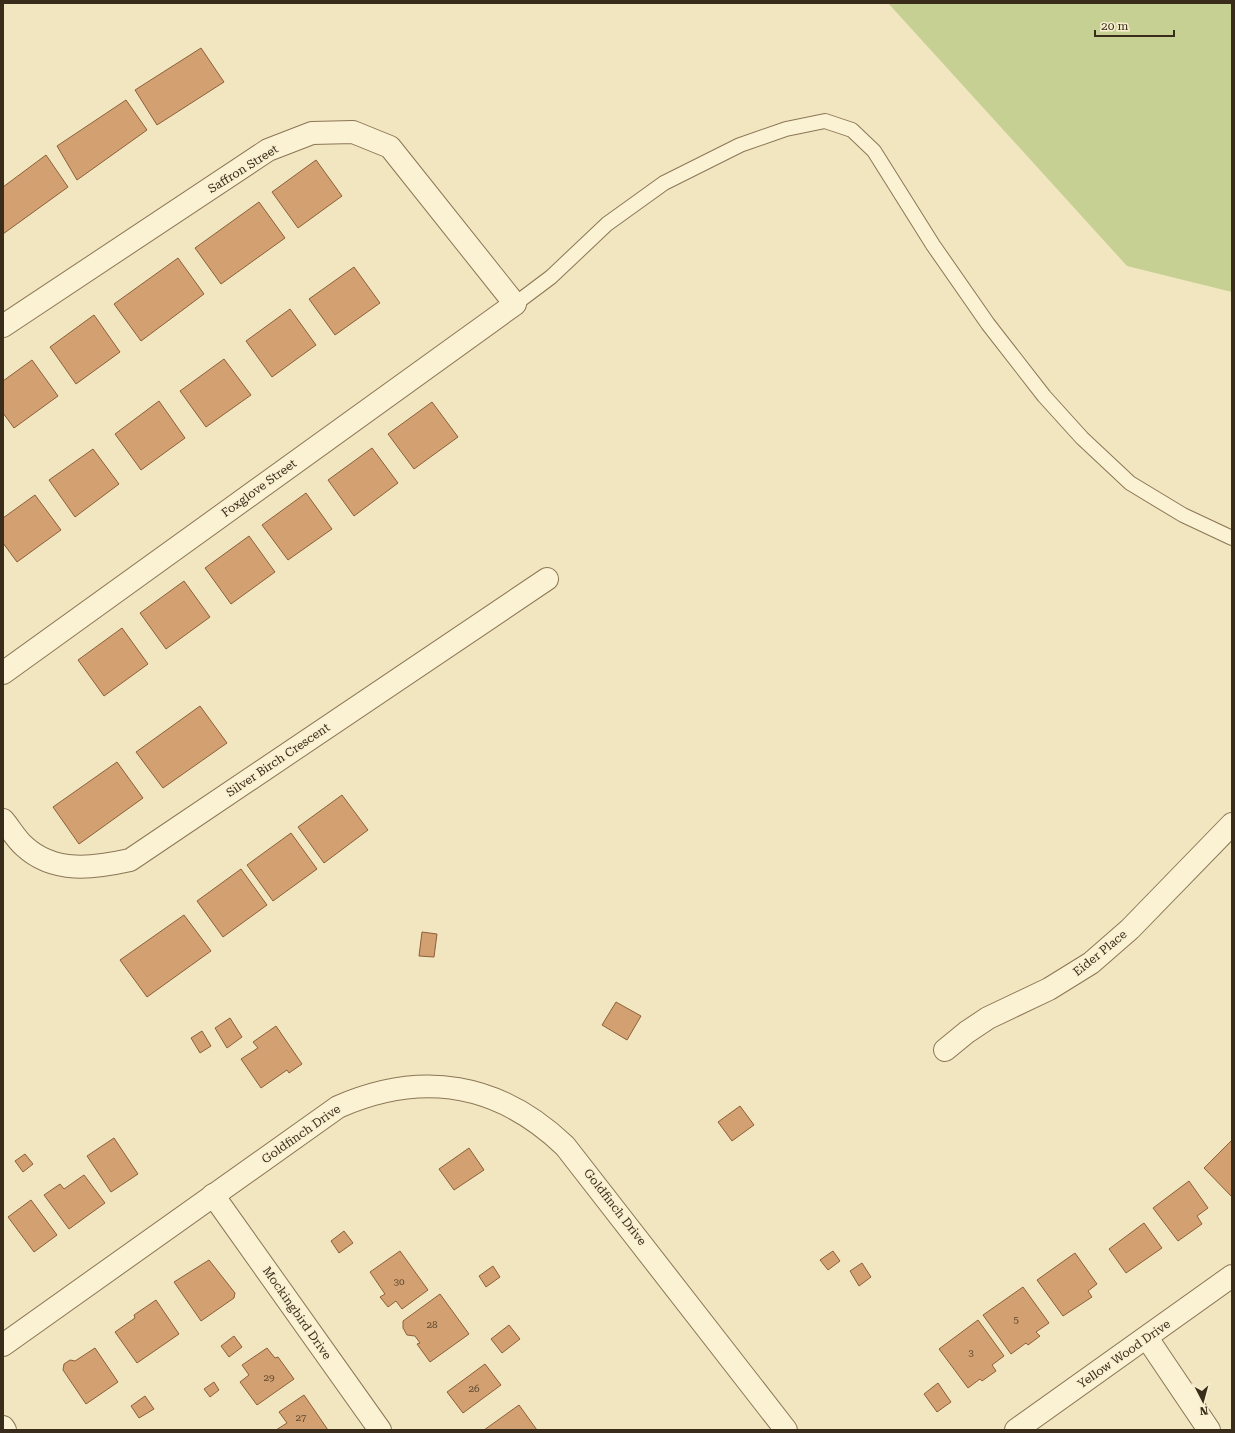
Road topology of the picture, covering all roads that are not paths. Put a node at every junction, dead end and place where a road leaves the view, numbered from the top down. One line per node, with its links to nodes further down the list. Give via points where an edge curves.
1 (515, 304): 2 (street, Saffron Street, via 390,147 353,132 312,133 268,150); 3 (lane, via 551,277 607,224 664,183 740,145 786,129 825,121 852,130 874,151 933,245 988,324 1044,396 1082,438 1130,483 1183,515); 5 (street, Foxglove Street)
2 (3, 326)
3 (1232, 538)
4 (547, 579): 6 (street, Silver Birch Crescent, via 130,860 102,866 70,868 46,860 24,847)
5 (3, 673)
6 (3, 820)
7 (1232, 824): 8 (street, Eider Place, via 1130,929 1091,963 1049,989 988,1018)
8 (945, 1050)
9 (213, 1195): 12 (street, Goldfinch Drive); 15 (street, Mockingbird Drive); 16 (street, Goldfinch Drive, via 338,1107 362,1096 411,1086 436,1086 464,1089 508,1104 533,1118 570,1151)
10 (1232, 1276): 11 (street, Yellow Wood Drive)
11 (1147, 1338): 17 (street, Yellow Wood Drive); 18 (street)
12 (3, 1345)
13 (3, 1427): 14 (street)
14 (5, 1430)
15 (380, 1430)
16 (786, 1430)
17 (1016, 1430)
18 (1209, 1430)

